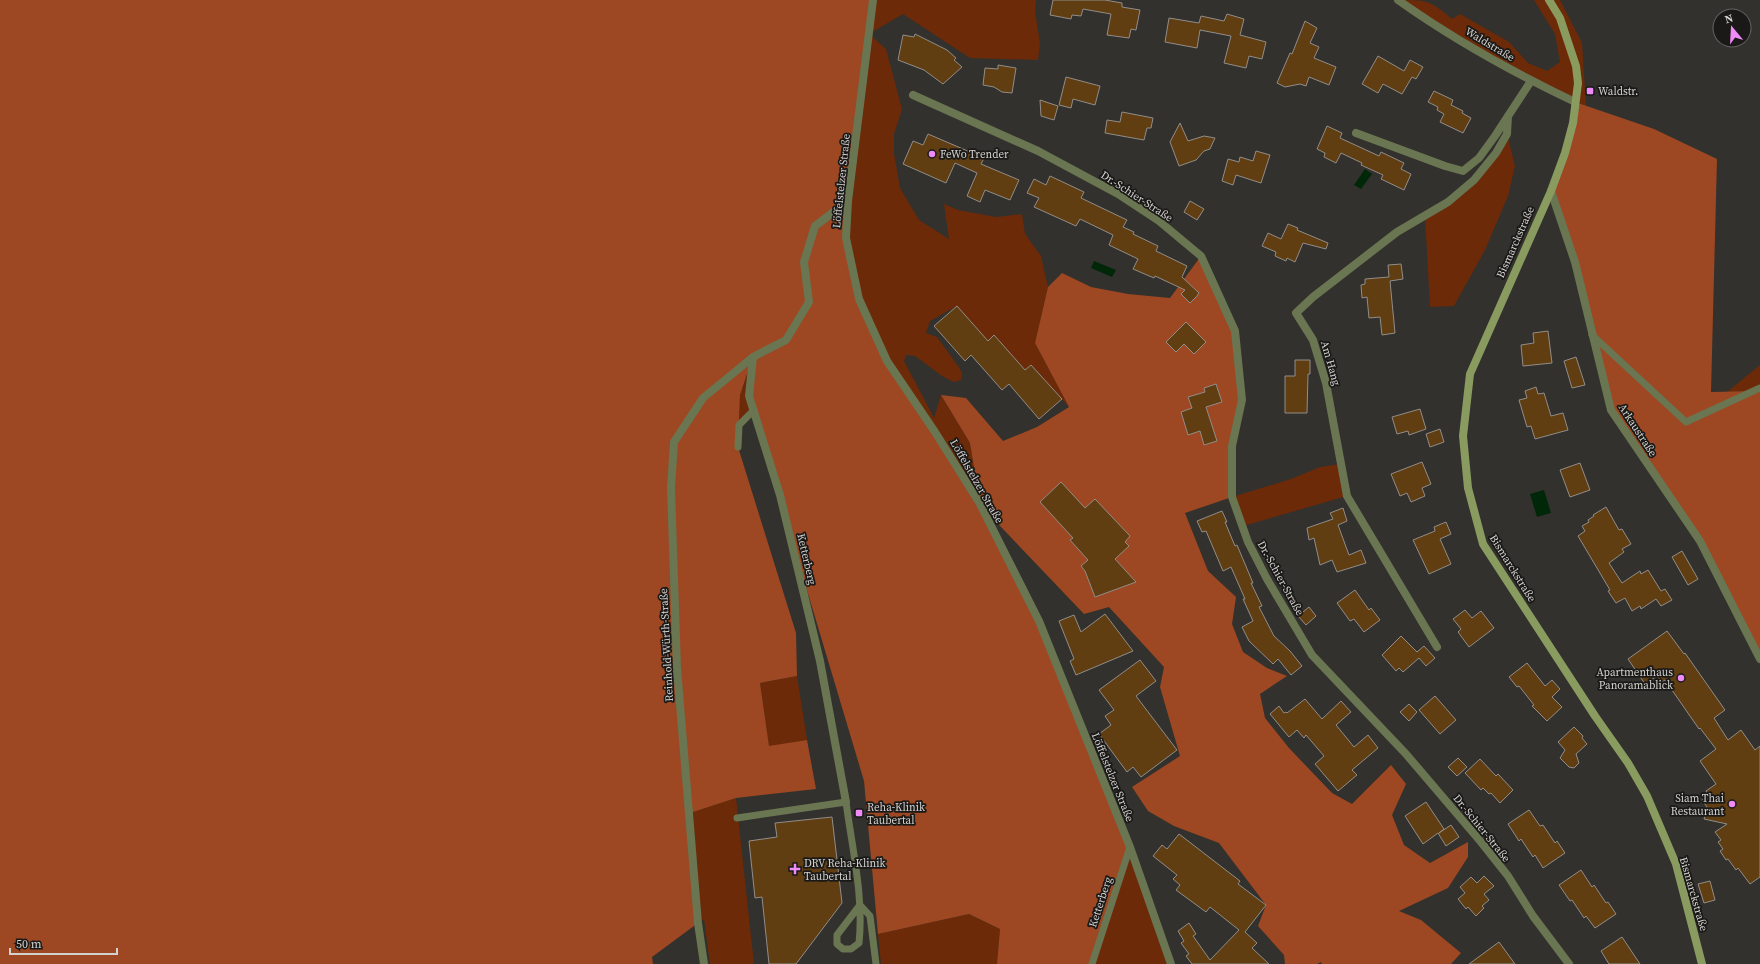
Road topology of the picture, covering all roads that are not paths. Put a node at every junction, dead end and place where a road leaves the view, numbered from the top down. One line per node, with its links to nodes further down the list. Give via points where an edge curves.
1 (873, 0): 10 (street, Löffelstelzer Straße)
2 (1398, 0): 4 (street, Waldstraße)
3 (1549, 0): 6 (street, Bismarckstraße, via 1560,18 1576,66 1578,83)
4 (1531, 81): 6 (street, Waldstraße); 7 (street, Am Hang)
5 (913, 95): 26 (street, Dr.-Schier-Straße, via 1038,151 1118,194 1159,221 1201,256 1235,331 1242,400 1232,446 1232,497 1248,542 1266,579 1312,655 1406,754 1481,842 1508,876 1533,916)
6 (1575, 102): 9 (street, Bismarckstraße, via 1567,146)
7 (1508, 116): 8 (street, Am Hang, via 1479,158 1463,171); 16 (street, Am Hang, via 1507,134 1496,153 1474,180 1448,202 1397,232 1296,313 1313,340 1326,383 1348,496)
8 (1356, 133)
9 (1550, 191): 11 (street, Arkaustraße, via 1575,262); 27 (street, Bismarckstraße, via 1470,374 1463,436 1468,488 1484,544 1647,796 1676,864)
10 (848, 201): 12 (street, via 815,226 804,262 809,302 786,340); 20 (street, Löffelstelzer Straße, via 846,238 859,299 887,362 980,504 1039,621)
11 (1592, 335): 13 (lane, via 1686,422); 17 (street, Arkaustraße, via 1611,410 1700,541)
12 (753, 357): 14 (street, Ketterberg, via 749,396); 22 (street, Reinhold-Würth-Straße, via 703,398 674,442 671,488 677,668 698,923)
13 (1760, 388)
14 (754, 410): 15 (lane, via 739,425); 18 (street, Ketterberg, via 780,495 820,661)
15 (738, 447)
16 (1437, 647)
17 (1760, 659)
18 (846, 802): 19 (lane); 21 (lane, Ketterberg)
19 (737, 818)
20 (1130, 847): 24 (lane, Ketterberg); 25 (street, Löffelstelzer Straße)
21 (860, 905): 21 (lane, via 837,936 837,944 843,949 851,949 859,943); 23 (lane, Ketterberg, via 870,916)
22 (704, 964)
23 (876, 964)
24 (1092, 964)
25 (1171, 964)
26 (1569, 964)
27 (1702, 964)

